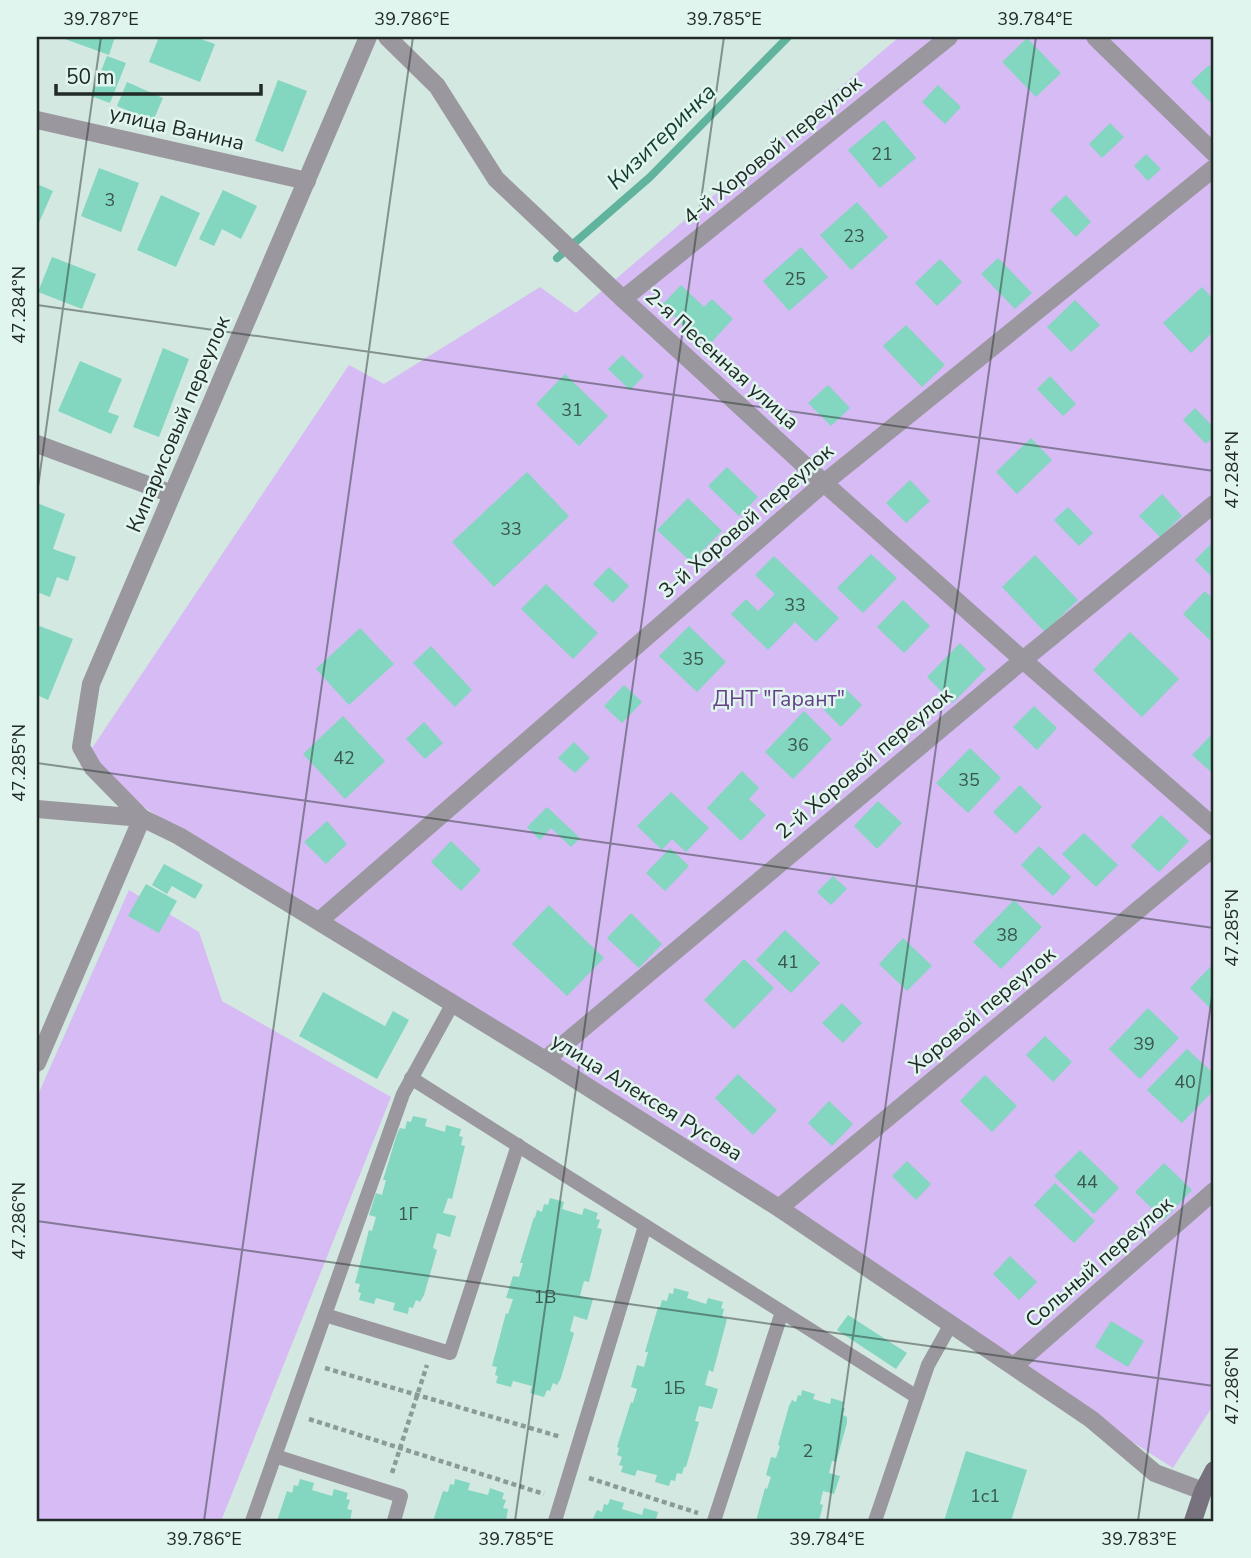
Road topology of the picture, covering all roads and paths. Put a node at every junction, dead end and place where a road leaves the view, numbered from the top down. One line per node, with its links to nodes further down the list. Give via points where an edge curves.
1 (368, 37): 8 (street, Кипарисовый переулок)
2 (387, 37): 9 (street, 2-я Песенная улица, via 436,86 496,179)
3 (948, 37): 9 (street, 4-й Хоровой переулок)
4 (1095, 37): 6 (street)
5 (37, 120): 8 (street, улица Ванина)
6 (1214, 153)
7 (1214, 168): 11 (street, 3-й Хоровой переулок)
8 (307, 181): 12 (street, Кипарисовый переулок)
9 (623, 299): 11 (street, 2-я Песенная улица)
10 (37, 443): 12 (street)
11 (824, 482): 14 (street, 2-я Песенная улица); 19 (street, 3-й Хоровой переулок)
12 (172, 494): 16 (street, Кипарисовый переулок, via 91,684 81,747 93,768)
13 (1214, 504): 14 (street, 2-й Хоровой переулок)
14 (1023, 660): 17 (street, 2-я Песенная улица); 21 (street, 2-й Хоровой переулок)
15 (37, 809): 16 (street, улица Алексея Русова)
16 (142, 818): 19 (street, улица Алексея Русова, via 179,835); 22 (street)
17 (1214, 827)
18 (1214, 847): 26 (street, Хоровой переулок)
19 (319, 921): 20 (street, улица Алексея Русова)
20 (453, 1003): 21 (street, улица Алексея Русова); 23 (lane)
21 (545, 1060): 26 (street, улица Алексея Русова)
22 (37, 1063)
23 (411, 1078): 24 (lane); 29 (lane)
24 (518, 1146): 27 (lane); 31 (lane, via 450,1353)
25 (1214, 1191): 33 (street, Сольный переулок)
26 (779, 1208): 30 (street, улица Алексея Русова)
27 (645, 1226): 28 (lane); 37 (lane)
28 (782, 1312): 35 (lane); 45 (lane)
29 (325, 1315): 31 (lane); 32 (lane)
30 (951, 1324): 33 (street, улица Алексея Русова); 35 (lane, via 928,1365)
31 (432, 1348): 34 (path)
32 (307, 1363): 34 (path); 36 (lane)
33 (1014, 1366): 43 (street, улица Алексея Русова, via 1091,1419 1155,1473)
34 (417, 1395): 37 (path); 38 (path)
35 (917, 1397): 49 (lane)
36 (290, 1413): 38 (path); 39 (lane)
37 (579, 1443): 41 (lane)
38 (400, 1448): 42 (path); 44 (path)
39 (275, 1456): 42 (lane); 46 (lane)
40 (1214, 1470): 43 (main road)
41 (570, 1472): 44 (lane); 45 (path)
42 (386, 1491): 47 (lane, via 401,1496)
43 (1203, 1491): 50 (main road)
44 (562, 1499): 48 (lane)
45 (715, 1520)
46 (252, 1521)
47 (394, 1521)
48 (555, 1521)
49 (876, 1521)
50 (1193, 1521)

